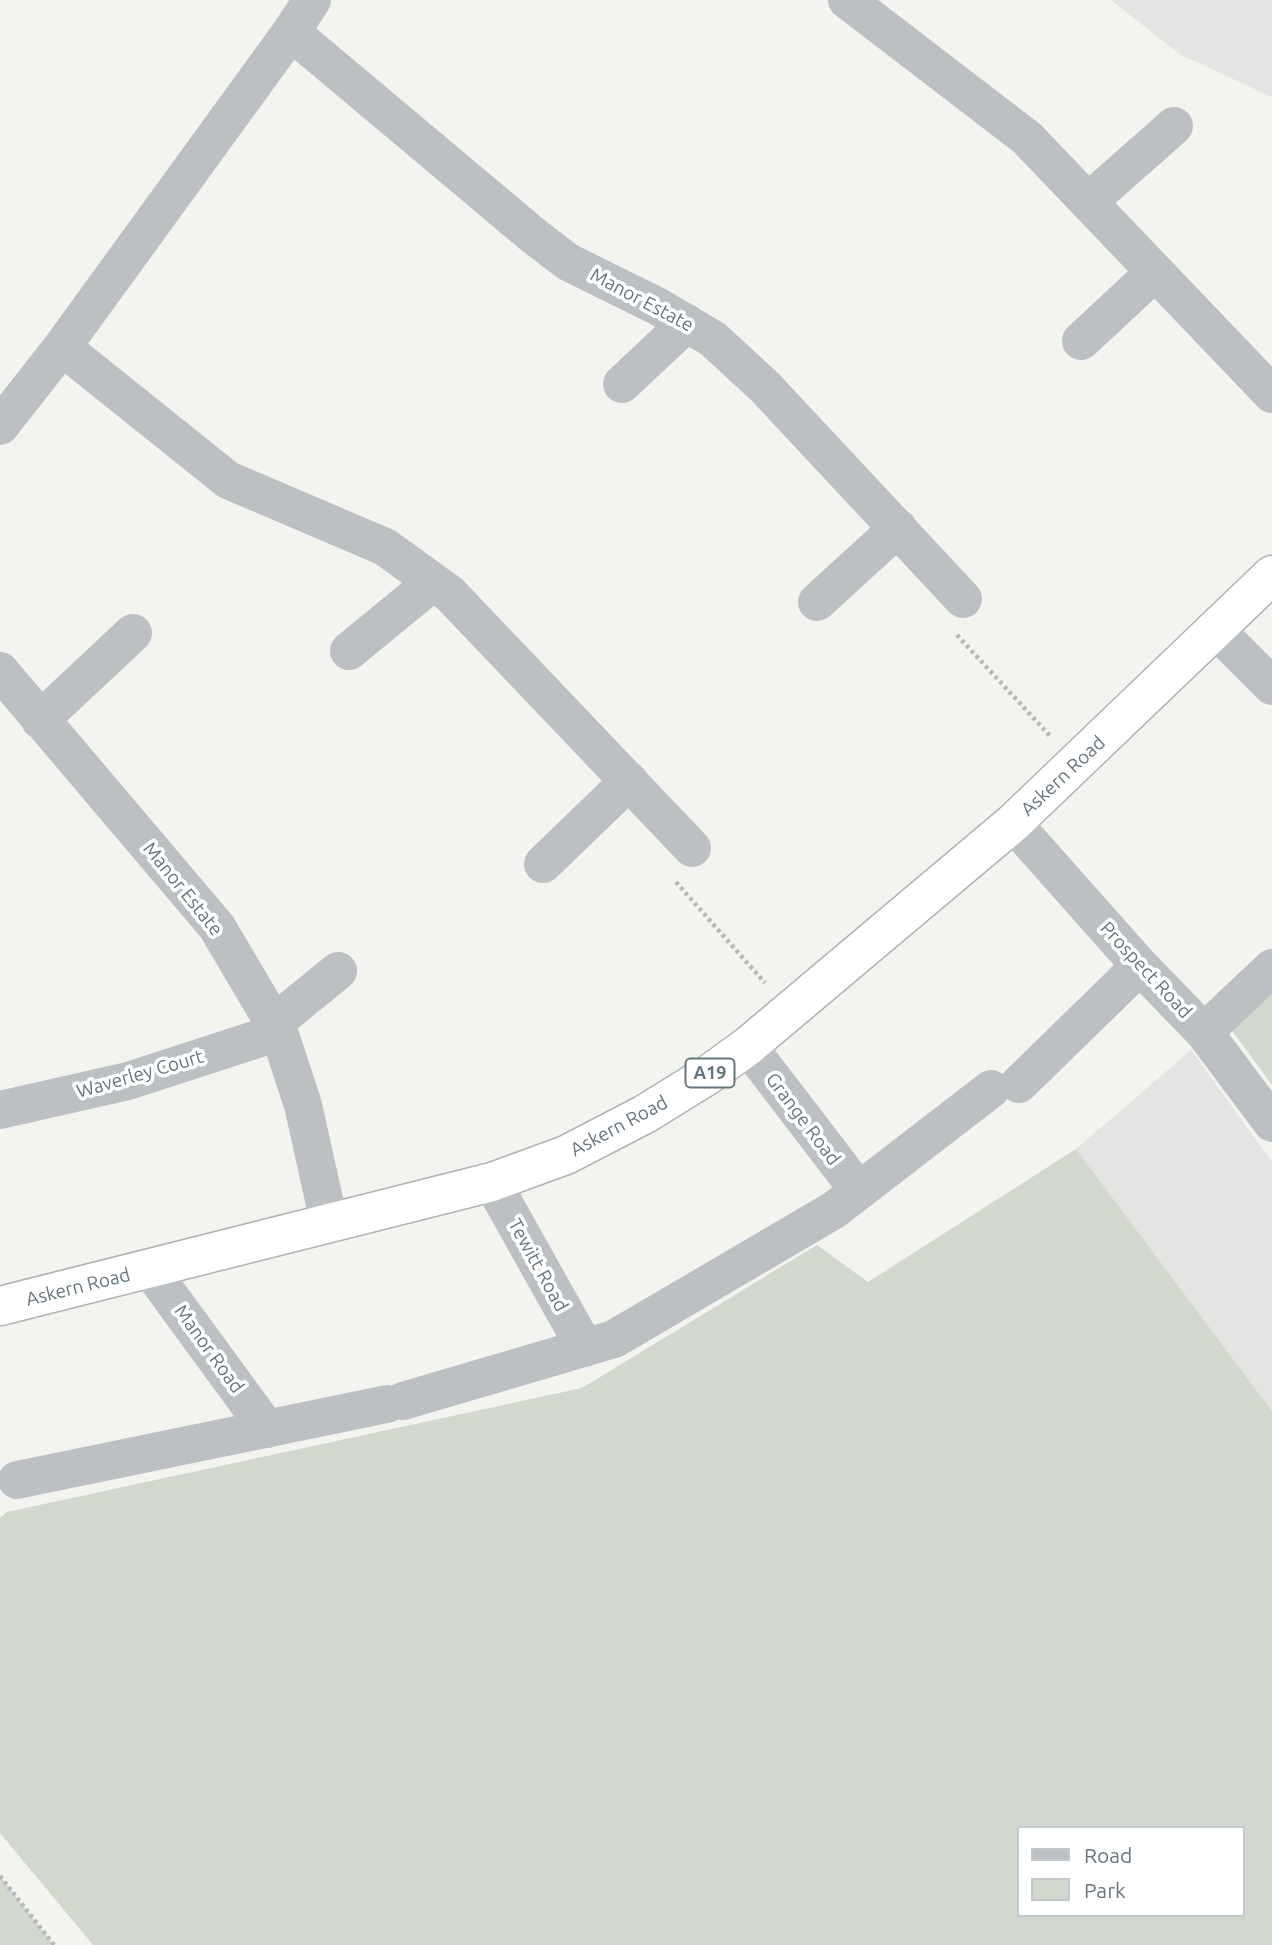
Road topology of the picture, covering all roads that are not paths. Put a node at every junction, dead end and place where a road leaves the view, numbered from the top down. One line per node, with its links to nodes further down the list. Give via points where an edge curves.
1 (312, 0): 3 (street)
2 (847, 0): 5 (street, via 1027,138)
3 (291, 32): 7 (street, Manor Estate, via 568,262); 9 (street)
4 (1174, 126): 5 (street)
5 (1088, 202): 6 (street)
6 (1155, 272): 8 (street); 11 (street)
7 (687, 323): 10 (street); 13 (street, Manor Estate, via 713,339 765,387)
8 (1081, 341)
9 (62, 347): 12 (street); 15 (street, via 228,480 385,547)
10 (622, 384)
11 (1272, 394)
12 (0, 426)
13 (898, 528): 16 (street, Manor Estate); 17 (street)
14 (1272, 575): 18 (highway, Askern Road / A19)
15 (433, 582): 20 (street); 23 (street, via 450,594)
16 (964, 599)
17 (817, 602)
18 (1215, 629): 21 (street); 24 (highway, Askern Road / A19)
19 (133, 633): 22 (street)
20 (349, 651)
21 (1272, 686)
22 (15, 701): 30 (street, Manor Estate, via 216,927)
23 (629, 782): 25 (street); 26 (street)
24 (1013, 823): 27 (street, Prospect Road); 32 (highway, Askern Road / A19)
25 (692, 848)
26 (542, 864)
27 (1140, 966): 31 (street, Prospect Road); 36 (street, via 1005,1087)
28 (1272, 968): 31 (street)
29 (338, 971): 30 (street)
30 (276, 1028): 33 (street, Waverley Court, via 128,1081); 37 (street, Manor Estate, via 303,1105)
31 (1204, 1032): 34 (street, Prospect Road)
32 (748, 1046): 35 (highway, Askern Road / A19, via 645,1114 566,1155); 36 (street, Grange Road)
33 (0, 1110)
34 (1272, 1123)
35 (492, 1182): 37 (highway, Askern Road / A19); 40 (street, Tewitt Road)
36 (859, 1191): 40 (street, via 788,1239 614,1339)
37 (329, 1222): 38 (highway, Askern Road / A19)
38 (150, 1269): 39 (highway, Askern Road / A19); 41 (street, Manor Road)
39 (0, 1306)
40 (584, 1348): 41 (street, via 395,1402)
41 (267, 1429): 42 (street)
42 (17, 1480)

